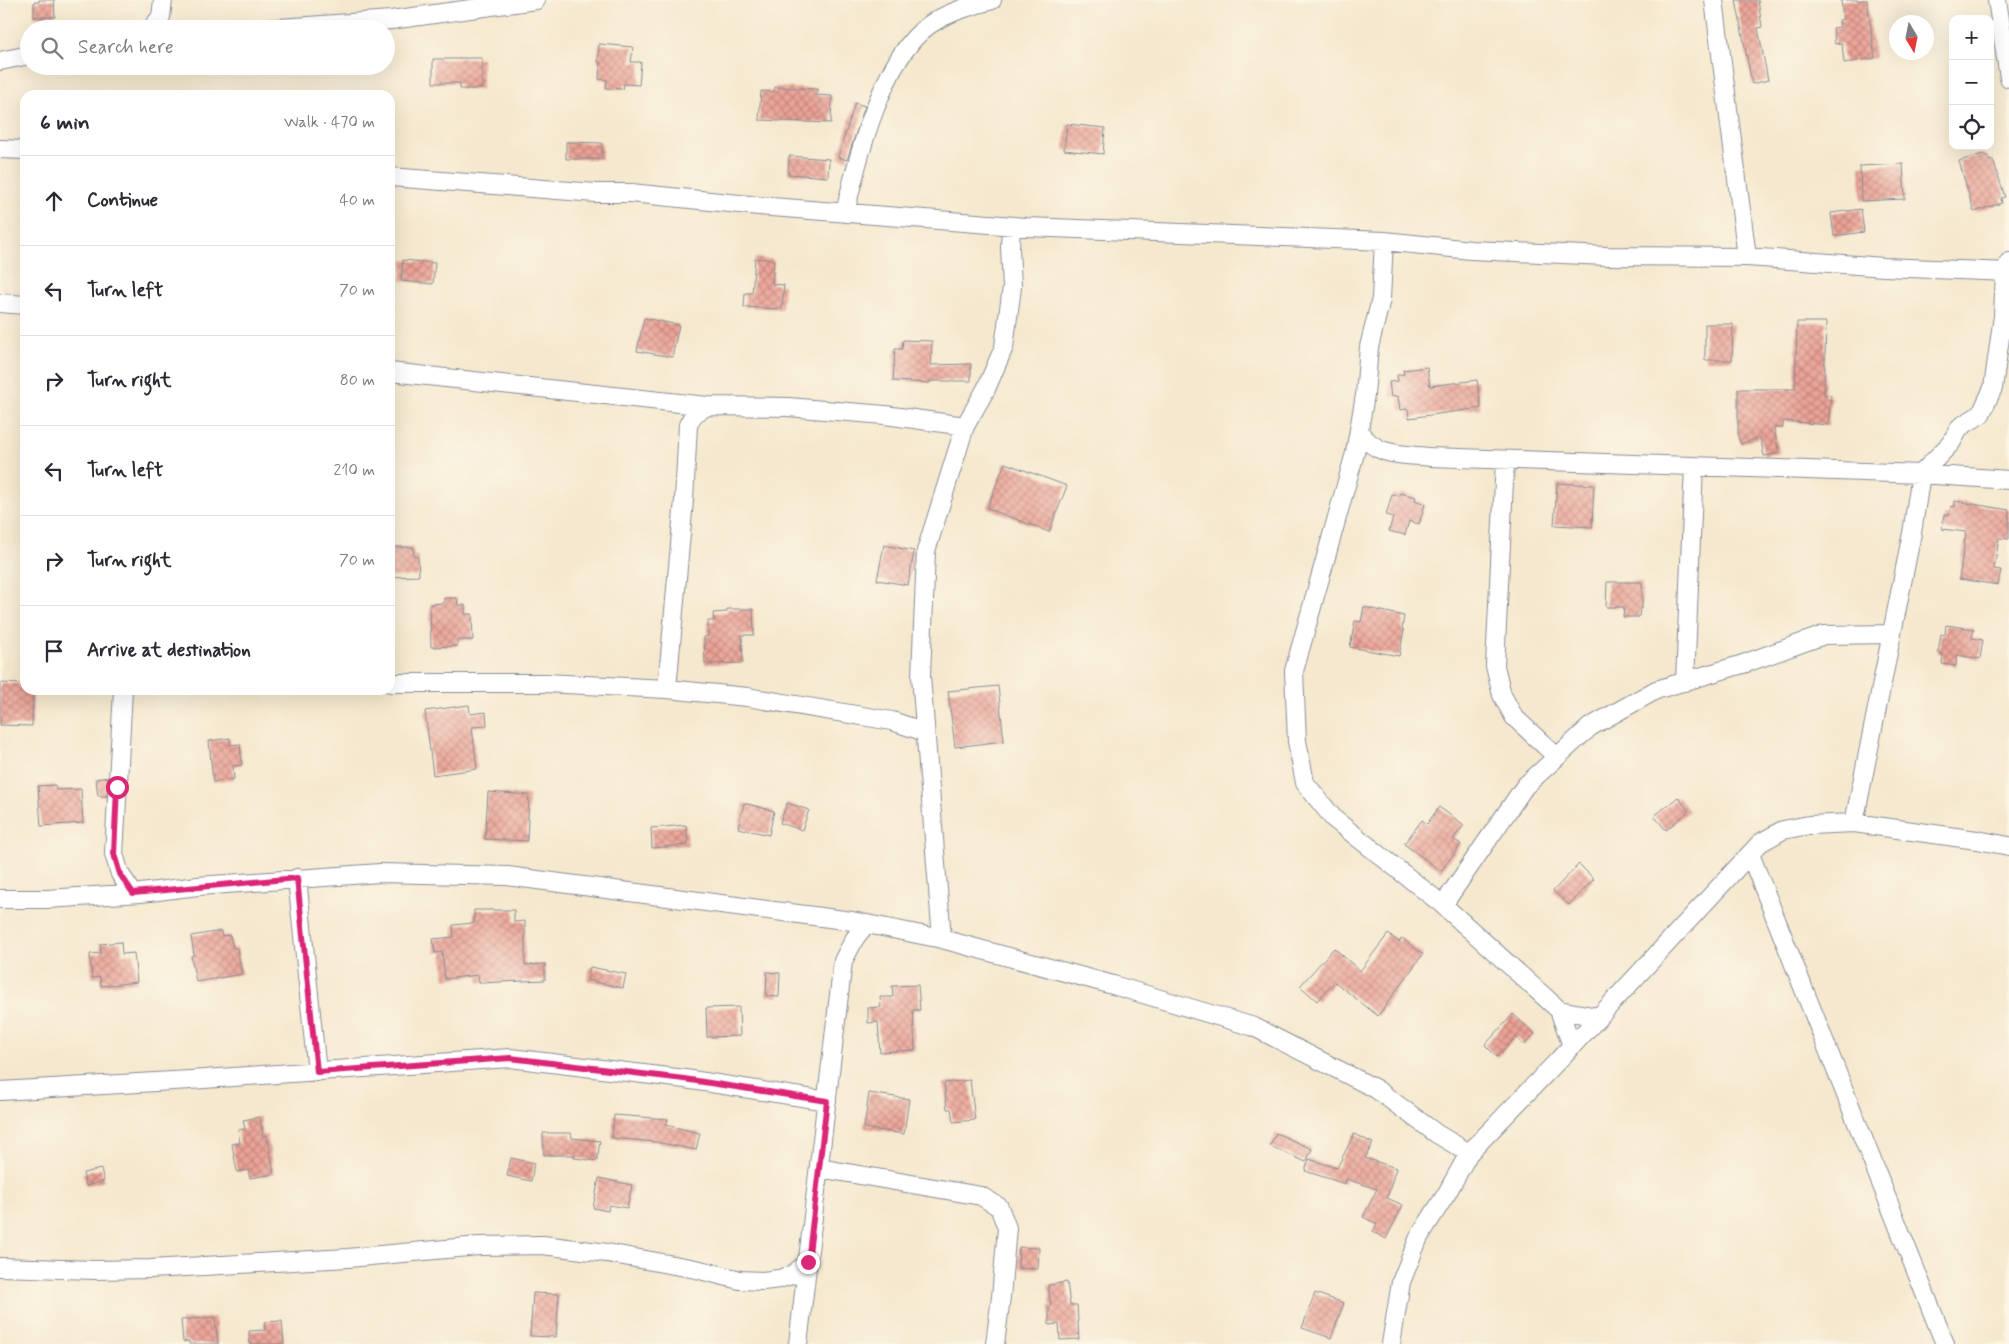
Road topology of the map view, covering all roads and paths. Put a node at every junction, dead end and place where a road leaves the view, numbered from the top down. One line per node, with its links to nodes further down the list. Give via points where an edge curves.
1 (163, 0): 6 (street)
2 (536, 0): 7 (street)
3 (992, 0): 14 (street, via 949,14 929,25 900,56 874,110)
4 (1714, 0): 17 (street)
5 (1997, 0): 10 (street)
6 (159, 20)
7 (391, 20)
8 (20, 57): 9 (street)
9 (0, 61)
10 (2009, 78)
11 (0, 149): 12 (street)
12 (20, 150)
13 (395, 177): 14 (street, via 630,193)
14 (845, 213): 15 (street)
15 (1011, 226): 16 (street); 23 (street, via 1012,286 1004,347)
16 (1384, 241): 17 (street, via 1471,250); 24 (street, via 1381,299 1369,347)
17 (1747, 258): 18 (street, via 1884,267)
18 (2008, 268): 29 (street, via 1993,388 1980,414 1960,427 1950,443)
19 (0, 302): 20 (street)
20 (20, 304)
21 (395, 373): 22 (street)
22 (707, 406): 23 (street, via 788,407); 36 (street, via 694,414 688,425)
23 (965, 426): 38 (street, via 926,551 921,676)
24 (1359, 431): 25 (street, via 1367,443); 30 (street)
25 (1394, 454): 26 (street); 30 (street, via 1366,459)
26 (1505, 461): 27 (street); 39 (street, via 1495,666 1502,695 1514,717)
27 (1694, 466): 28 (street); 34 (street)
28 (1899, 473): 29 (street); 32 (street)
29 (1921, 474): 31 (street); 32 (street)
30 (1348, 477): 46 (street, via 1294,671 1297,741 1305,783 1334,819)
31 (2009, 480)
32 (1918, 497): 33 (street)
33 (1892, 634): 34 (street, via 1824,635); 40 (street)
34 (1685, 682): 39 (street, via 1656,690 1590,727)
35 (395, 684): 36 (street, via 545,683)
36 (667, 689): 38 (street, via 757,699 892,721)
37 (123, 695): 44 (street, via 114,854 120,874)
38 (925, 732): 48 (street)
39 (1557, 757): 46 (street, via 1525,786)
40 (1854, 824): 41 (street); 42 (street, via 1808,825 1783,830 1760,843)
41 (2009, 846)
42 (1750, 854): 50 (street); 62 (street)
43 (297, 878): 44 (street); 47 (street, via 380,873 506,876); 52 (street)
44 (133, 893): 45 (street)
45 (0, 899)
46 (1443, 905): 49 (street)
47 (866, 924): 48 (street); 54 (street, via 842,961)
48 (942, 939): 55 (street, via 1254,1027 1376,1089 1437,1134)
49 (1559, 1010): 50 (street); 51 (street)
50 (1598, 1017): 51 (street)
51 (1572, 1046): 55 (street)
52 (317, 1072): 53 (street); 54 (street, via 510,1058 684,1079)
53 (0, 1091)
54 (827, 1101): 56 (street)
55 (1470, 1153): 61 (street, via 1418,1237 1401,1282)
56 (819, 1168): 57 (street); 60 (street, via 981,1196 999,1207 1007,1228)
57 (808, 1262): 58 (street, via 792,1275 763,1281 740,1280 606,1253 543,1245 479,1246 348,1258 150,1269); 59 (street)
58 (0, 1267)
59 (798, 1344)
60 (995, 1344)
61 (1391, 1344)
62 (1945, 1344)

